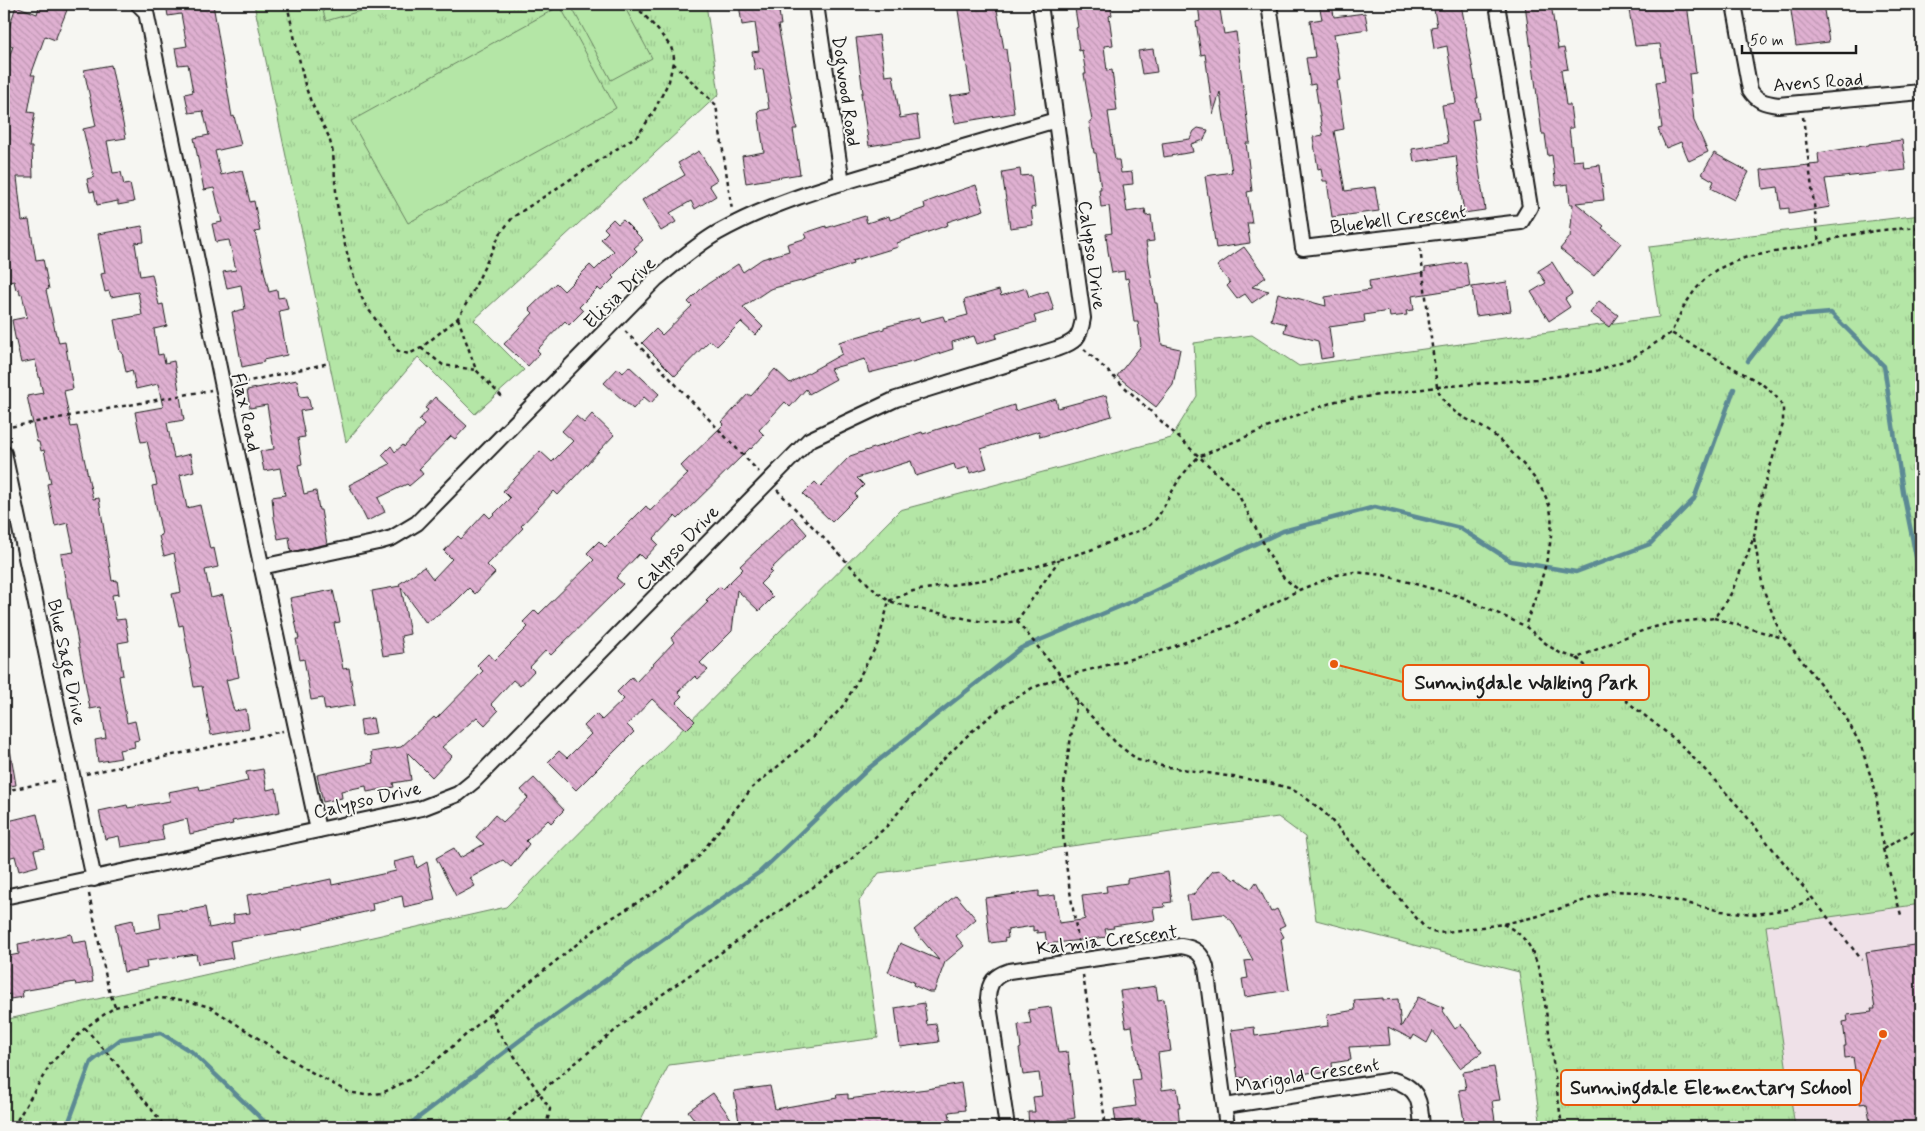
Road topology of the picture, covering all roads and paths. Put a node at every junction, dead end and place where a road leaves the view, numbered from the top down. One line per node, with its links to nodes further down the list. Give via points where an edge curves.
1 (138, 4): 27 (street, Flax Road, via 146,12)
2 (286, 4): 24 (path, via 305,85 330,137 342,233 364,303 398,350 408,354)
3 (634, 4): 10 (path)
4 (640, 4): 10 (path)
5 (816, 4): 15 (street, Dogwood Road)
6 (1040, 4): 14 (street, Calypso Drive)
7 (1269, 4): 18 (street, Bluebell Crescent, via 1303,248)
8 (1497, 4): 18 (street, Bluebell Crescent, via 1530,207 1521,222)
9 (1734, 4): 13 (street, Avens Road, via 1750,90 1766,104)
10 (643, 13): 11 (path, via 670,47)
11 (673, 63): 16 (path, via 716,105); 20 (path, via 662,97 638,135 505,225)
12 (1921, 92): 13 (street, Avens Road)
13 (1802, 102): 19 (path)
14 (1056, 120): 15 (street, Elisia Drive); 23 (street, Calypso Drive, via 1084,318)
15 (842, 183): 16 (street, Elisia Drive, via 787,201)
16 (734, 224): 21 (street, Elisia Drive, via 675,263)
17 (1921, 227): 19 (path, via 1844,236)
18 (1418, 234): 28 (path)
19 (1819, 244): 22 (path, via 1747,257 1716,270 1695,290)
20 (458, 318): 24 (path); 26 (path)
21 (615, 321): 33 (path); 36 (street, Elisia Drive, via 417,523 392,538 378,542)
22 (1671, 333): 28 (path, via 1634,357 1596,371); 34 (path, via 1762,384 1783,407 1784,424 1762,494)
23 (1076, 341): 32 (path); 33 (street, Calypso Drive, via 896,399 809,440)
24 (421, 348): 26 (path, via 443,365)
25 (329, 363): 27 (path)
26 (476, 370): 29 (path)
27 (223, 387): 30 (path); 36 (street, Flax Road)
28 (1437, 387): 32 (path, via 1336,401); 41 (path, via 1451,410 1490,432 1504,444 1533,476 1549,505 1552,523 1543,581)
29 (504, 399)
30 (4, 428)
31 (4, 453): 47 (street, Blue Sage Drive)
32 (1198, 457): 35 (path, via 1179,479 1158,517 1148,527 1088,552); 37 (path, via 1232,486 1270,558 1284,578)
33 (768, 481): 38 (path, via 873,589); 50 (street, Calypso Drive, via 458,794 422,808)
34 (1754, 536): 39 (path, via 1736,584); 42 (path, via 1758,570 1766,598)
35 (1060, 559): 38 (path, via 1001,577 912,591); 40 (path)
36 (261, 567): 46 (street, Flax Road)
37 (1299, 590): 41 (path, via 1337,574 1369,572 1462,597); 44 (path, via 1230,626 1161,651)
38 (889, 601): 40 (path, via 983,622); 60 (path, via 878,643 835,715 752,788 698,857 660,890 602,924)
39 (1714, 618): 42 (path); 43 (path, via 1652,628)
40 (1017, 621): 44 (path)
41 (1525, 626): 43 (path, via 1560,653)
42 (1784, 638): 51 (path, via 1844,714 1861,746 1876,793)
43 (1577, 658): 54 (path, via 1677,741 1739,807)
44 (1062, 677): 45 (path); 62 (path, via 1032,688 1002,707 960,743 886,827 847,864 639,1011)
45 (1077, 700): 56 (path, via 1117,744 1138,760 1266,782 1302,795 1325,813 1432,932); 57 (path, via 1065,777 1063,817)
46 (296, 728): 47 (path); 50 (street, Flax Road)
47 (73, 777): 48 (path); 52 (street, Blue Sage Drive)
48 (4, 791)
49 (1921, 827): 51 (path)
50 (318, 830): 52 (street, Calypso Drive)
51 (1883, 849): 55 (path)
52 (94, 879): 53 (street, Calypso Drive); 59 (path, via 89,896)
53 (4, 897)
54 (1814, 898): 56 (path, via 1790,909 1755,914 1721,911 1638,892 1612,891); 58 (path)
55 (1901, 915)
56 (1503, 924): 72 (path, via 1526,939 1538,966)
57 (1081, 960): 63 (street, Kalmia Crescent, via 1181,946 1198,951 1206,967); 68 (street, Kalmia Crescent, via 999,974 988,988); 69 (path)
58 (1862, 960)
59 (115, 1006): 60 (path, via 159,998 201,1004 220,1012 325,1081 348,1092 365,1095 382,1093 416,1076); 61 (path)
60 (491, 1014): 62 (path, via 497,1030)
61 (85, 1028): 64 (path, via 51,1063); 65 (path)
62 (540, 1093): 66 (path); 67 (path, via 550,1109)
63 (1225, 1106): 70 (street, Kalmia Crescent); 71 (street, Marigold Crescent, via 1393,1080 1404,1083 1417,1096)
64 (13, 1127)
65 (166, 1127)
66 (502, 1127)
67 (546, 1127)
68 (1007, 1127)
69 (1106, 1127)
70 (1228, 1127)
71 (1422, 1127)
72 (1562, 1127)

